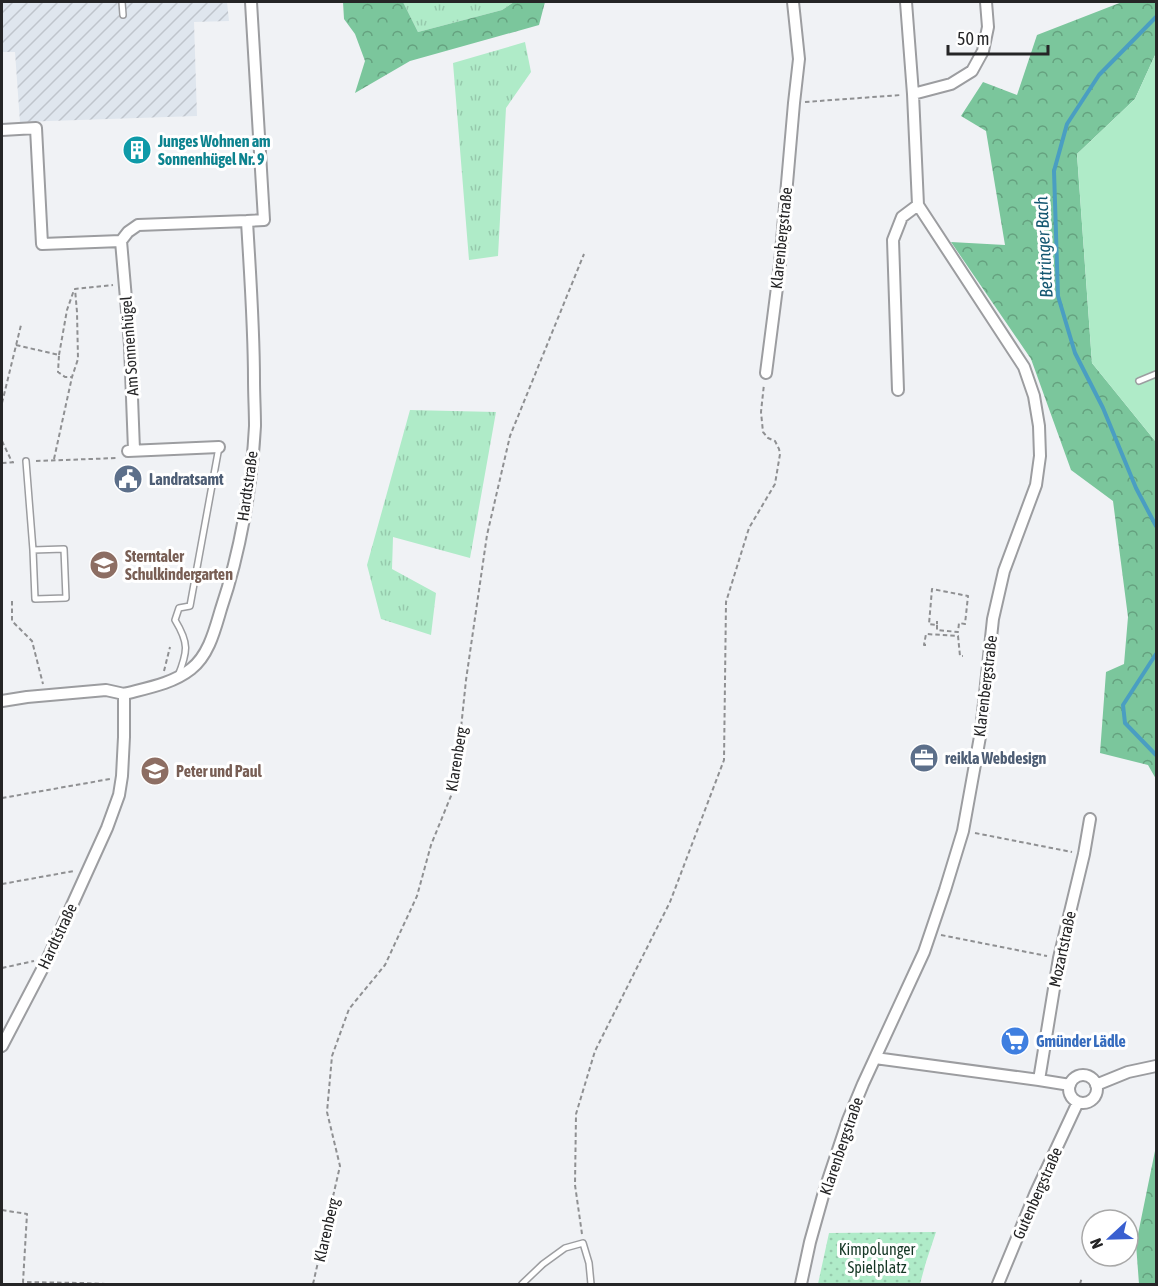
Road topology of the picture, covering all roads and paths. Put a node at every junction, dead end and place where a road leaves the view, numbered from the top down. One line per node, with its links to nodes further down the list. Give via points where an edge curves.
1 (122, 2): 6 (lane)
2 (252, 2): 11 (street, via 264,220)
3 (793, 2): 8 (street, Klarenbergstraße, via 799,59)
4 (906, 2): 7 (street)
5 (986, 2): 7 (street, via 988,27 983,51 972,71 951,84)
6 (123, 15)
7 (913, 94): 8 (path); 10 (street)
8 (794, 102): 19 (street, Klarenbergstraße)
9 (2, 130): 12 (street, via 36,128 42,244)
10 (918, 204): 23 (street, via 902,217 893,240); 46 (street, Klarenbergstraße, via 1024,367 1035,396 1039,426 1036,485 1004,571 993,620 981,731)
11 (247, 221): 12 (street, via 138,225); 38 (street, Hardtstraße, via 255,417 248,492 230,584 212,639 192,669)
12 (121, 241): 27 (street, Am Sonnenhügel, via 130,345)
13 (584, 254): 65 (path, Klarenberg, via 510,436 487,535 455,786 430,845 417,896 385,965 349,1009 332,1056 327,1112 340,1166)
14 (110, 285): 15 (path)
15 (75, 289): 18 (path); 21 (path, via 78,359)
16 (21, 325): 17 (path)
17 (16, 345): 18 (path); 24 (path)
18 (59, 354): 21 (path, via 58,372)
19 (766, 373): 62 (path, via 761,412 763,432 775,441 780,454 776,484 749,528 726,602 724,760 670,902 595,1051 576,1114 575,1185)
20 (1156, 374): 22 (lane)
21 (72, 377): 28 (path)
22 (1139, 381)
23 (898, 390)
24 (2, 403)
25 (2, 441): 30 (path)
26 (219, 447): 27 (street); 38 (lane, via 190,606 179,608 175,620 184,634 186,654)
27 (131, 450): 28 (path, via 129,458)
28 (54, 460): 29 (path)
29 (26, 461): 30 (path); 32 (lane)
30 (12, 462): 31 (path)
31 (2, 463)
32 (33, 550): 32 (lane, via 35,599 66,598 64,549)
33 (12, 601): 41 (path, via 12,621 32,641)
34 (937, 623): 34 (path, via 937,630 958,632 959,623 965,624 968,596 932,589 929,624)
35 (926, 645): 37 (path, via 926,634 958,636)
36 (170, 647): 39 (path)
37 (963, 656)
38 (178, 677): 39 (street, Hardtstraße)
39 (160, 685): 40 (street, Hardtstraße)
40 (124, 694): 41 (street, via 106,690); 43 (street, Hardtstraße)
41 (45, 695): 42 (street)
42 (2, 701)
43 (122, 777): 44 (path); 48 (street, Hardtstraße, via 107,828)
44 (2, 798)
45 (1090, 819): 47 (street, Mozartstraße)
46 (963, 831): 47 (path); 50 (street, Klarenbergstraße)
47 (1084, 854): 52 (street, Mozartstraße)
48 (88, 868): 49 (path); 51 (street, Hardtstraße)
49 (2, 884)
50 (930, 933): 52 (path); 55 (street, Klarenbergstraße)
51 (48, 958): 53 (path); 54 (street, Hardtstraße)
52 (1059, 958): 57 (street, Mozartstraße)
53 (2, 968)
54 (2, 1046)
55 (875, 1058): 57 (street); 68 (street, Klarenbergstraße, via 848,1120 824,1192)
56 (1156, 1066): 58 (street, Gutenbergstraße, via 1128,1071)
57 (1039, 1080): 59 (street)
58 (1096, 1084): 59 (street, Gutenbergstraße, via 1083,1075); 60 (street, Gutenbergstraße, via 1092,1099)
59 (1070, 1085): 60 (street, via 1072,1098)
60 (1078, 1102): 69 (street, Gutenbergstraße)
61 (2, 1210): 64 (path, via 27,1214 23,1282)
62 (583, 1243): 66 (lane, via 565,1248); 67 (lane, via 590,1263)
63 (1082, 1277): 70 (path)
64 (105, 1284)
65 (313, 1284)
66 (522, 1284)
67 (591, 1284)
68 (801, 1284)
69 (998, 1284)
70 (1080, 1284)

